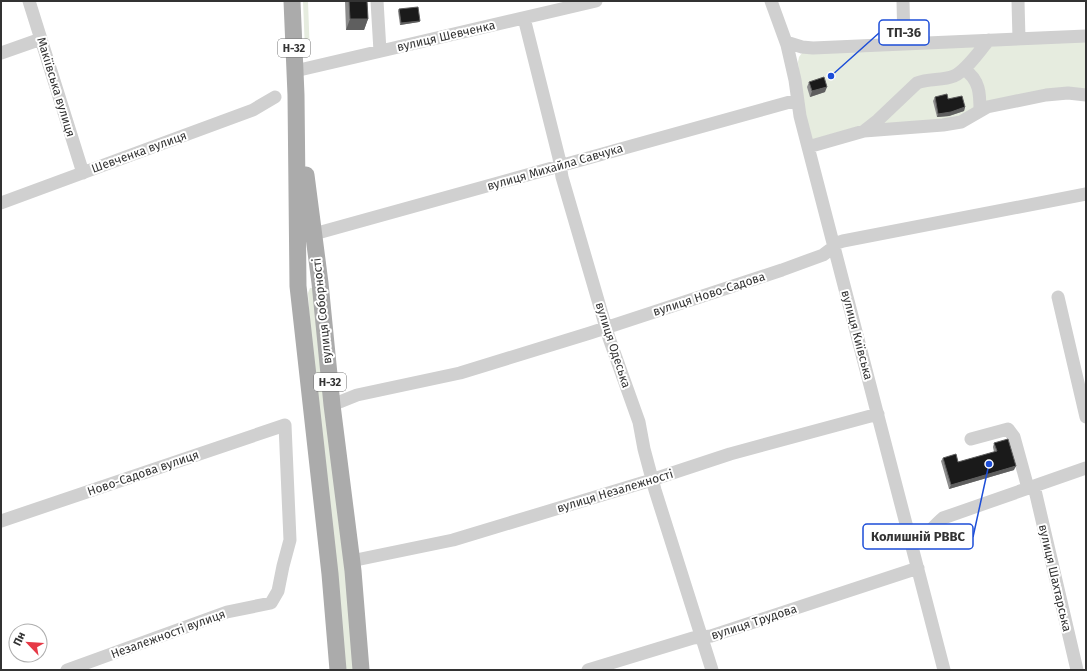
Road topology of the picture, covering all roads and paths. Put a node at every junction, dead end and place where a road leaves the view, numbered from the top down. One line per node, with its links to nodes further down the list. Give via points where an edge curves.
1 (29, 1): 10 (street, Макіївська вулиця)
2 (292, 1): 18 (main road, вулиця Соборності / Н-32)
3 (378, 1): 15 (street)
4 (596, 1): 8 (street, вулиця Шевченка)
5 (771, 1): 13 (street, вулиця Київська)
6 (903, 1): 14 (street)
7 (1018, 1): 11 (street)
8 (524, 18): 15 (street, вулиця Шевченка); 26 (street, вулиця Одеська)
9 (1086, 36): 11 (street)
10 (41, 39): 16 (street); 27 (street, Макіївська вулиця)
11 (1019, 39): 12 (street)
12 (989, 40): 14 (street); 17 (street)
13 (786, 42): 14 (street, via 813,48); 22 (street, вулиця Київська)
14 (904, 44)
15 (380, 51): 18 (street, вулиця Шевченка)
16 (1, 53)
17 (964, 69): 23 (street, via 973,76 979,88); 24 (street, via 955,76 917,83)
18 (295, 71): 19 (main road, вулиця Соборності / Н-32)
19 (296, 95): 30 (main road, вулиця Соборності / Н-32); 48 (main road, вулиця Соборності / Н-32, via 298,286)
20 (1086, 95): 23 (street, via 1046,95)
21 (275, 97): 27 (street, Шевченка вулиця, via 253,110)
22 (797, 100): 25 (street, вулиця Київська); 26 (street, вулиця Михайла Савчука)
23 (980, 111): 24 (street, via 961,122)
24 (864, 131): 25 (street)
25 (808, 147): 31 (street, вулиця Київська)
26 (560, 166): 30 (street, вулиця Михайла Савчука); 33 (street, вулиця Одеська)
27 (83, 173): 29 (street, Шевченка вулиця)
28 (1086, 194): 31 (street, вулиця Ново-Садова, via 843,241)
29 (1, 203)
30 (314, 234): 34 (main road, вулиця Соборності / Н-32)
31 (834, 247): 33 (street, вулиця Ново-Садова, via 782,270); 35 (street, вулиця Київська)
32 (1058, 297): 36 (street)
33 (606, 328): 34 (street, вулиця Ново-Садова, via 460,373 357,395); 39 (street, вулиця Одеська, via 639,422)
34 (332, 405): 43 (main road, вулиця Соборності / Н-32)
35 (878, 414): 39 (street, вулиця Незалежності, via 730,454); 42 (street, вулиця Київська)
36 (1086, 417)
37 (971, 439): 40 (street, вулиця Шахтарська, via 1008,429 1014,437)
38 (1086, 468): 40 (street)
39 (652, 479): 43 (street, вулиця Незалежності, via 453,540); 46 (street, вулиця Одеська)
40 (1031, 487): 42 (street, via 943,518); 53 (street, вулиця Шахтарська)
41 (1, 521): 45 (street, Ново-Садова вулиця, via 285,426 290,540 278,591)
42 (912, 546): 44 (street, вулиця Київська)
43 (351, 561): 49 (main road, вулиця Соборності / Н-32)
44 (918, 568): 46 (street, вулиця Трудова, via 711,636); 52 (street, вулиця Київська)
45 (271, 603): 47 (street, Незалежності вулиця, via 227,612)
46 (701, 637): 50 (street, вулиця Трудова); 51 (street, вулиця Одеська)
47 (66, 670)
48 (338, 670)
49 (361, 670)
50 (588, 670)
51 (712, 670)
52 (944, 670)
53 (1077, 670)

